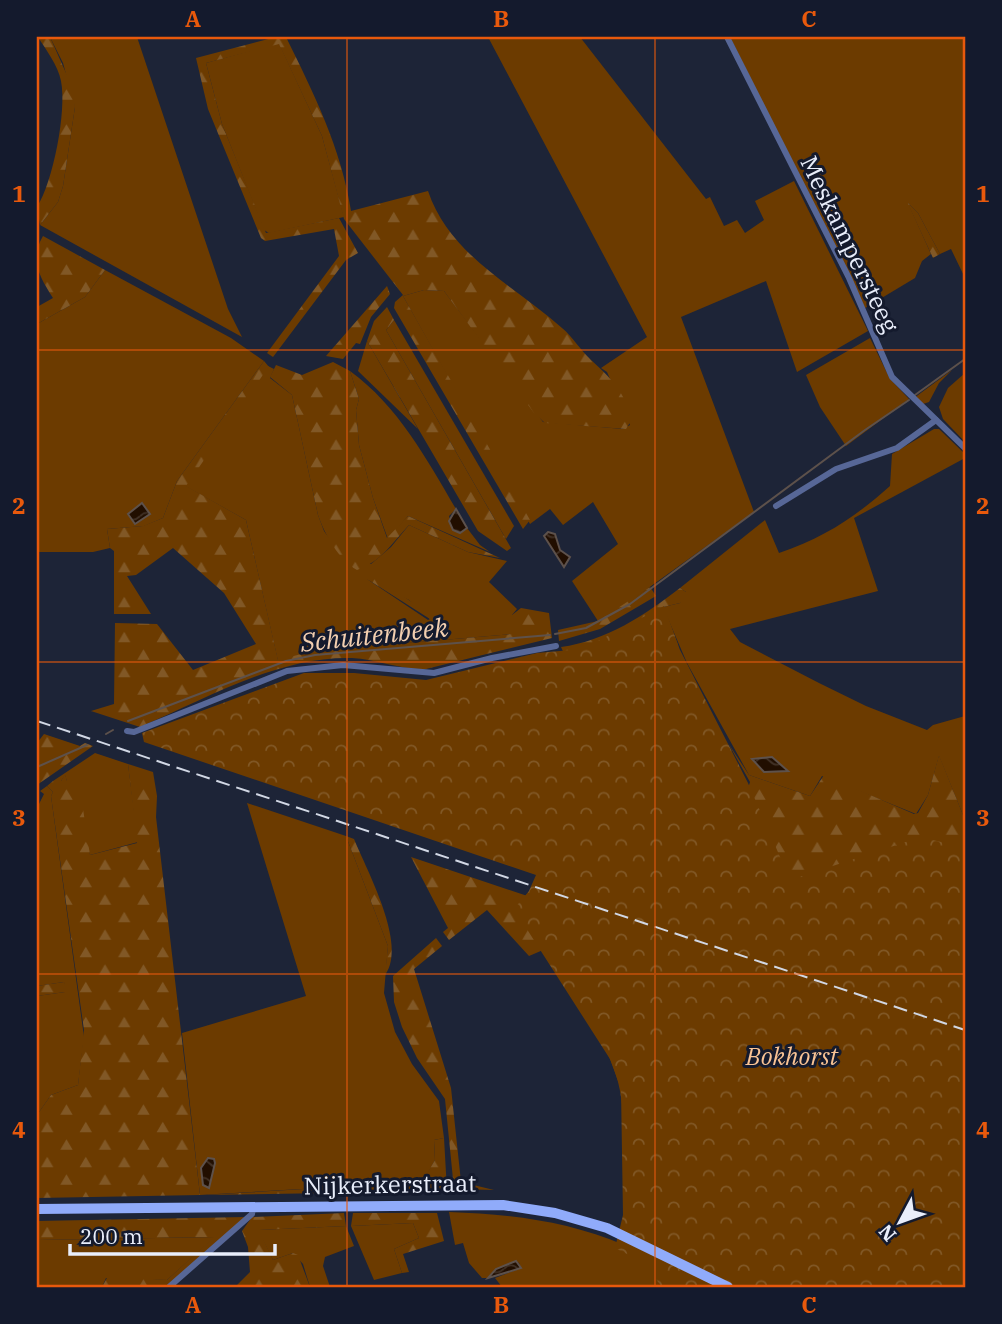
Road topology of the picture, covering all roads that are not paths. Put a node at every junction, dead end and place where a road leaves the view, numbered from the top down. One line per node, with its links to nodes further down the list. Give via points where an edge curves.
1 (727, 37): 2 (street, Meskampersteeg, via 849,278 892,377)
2 (936, 420): 3 (street, Meskampersteeg); 4 (street, via 897,448 828,473)
3 (965, 448)
4 (776, 506)
5 (556, 646): 6 (street, via 434,673 313,666 287,671)
6 (127, 731)
7 (253, 1207): 8 (main road, Nijkerkerstraat); 9 (street, via 252,1214); 10 (main road, Nijkerkerstraat, via 484,1204 555,1213 626,1236)
8 (37, 1209)
9 (169, 1287)
10 (728, 1287)

